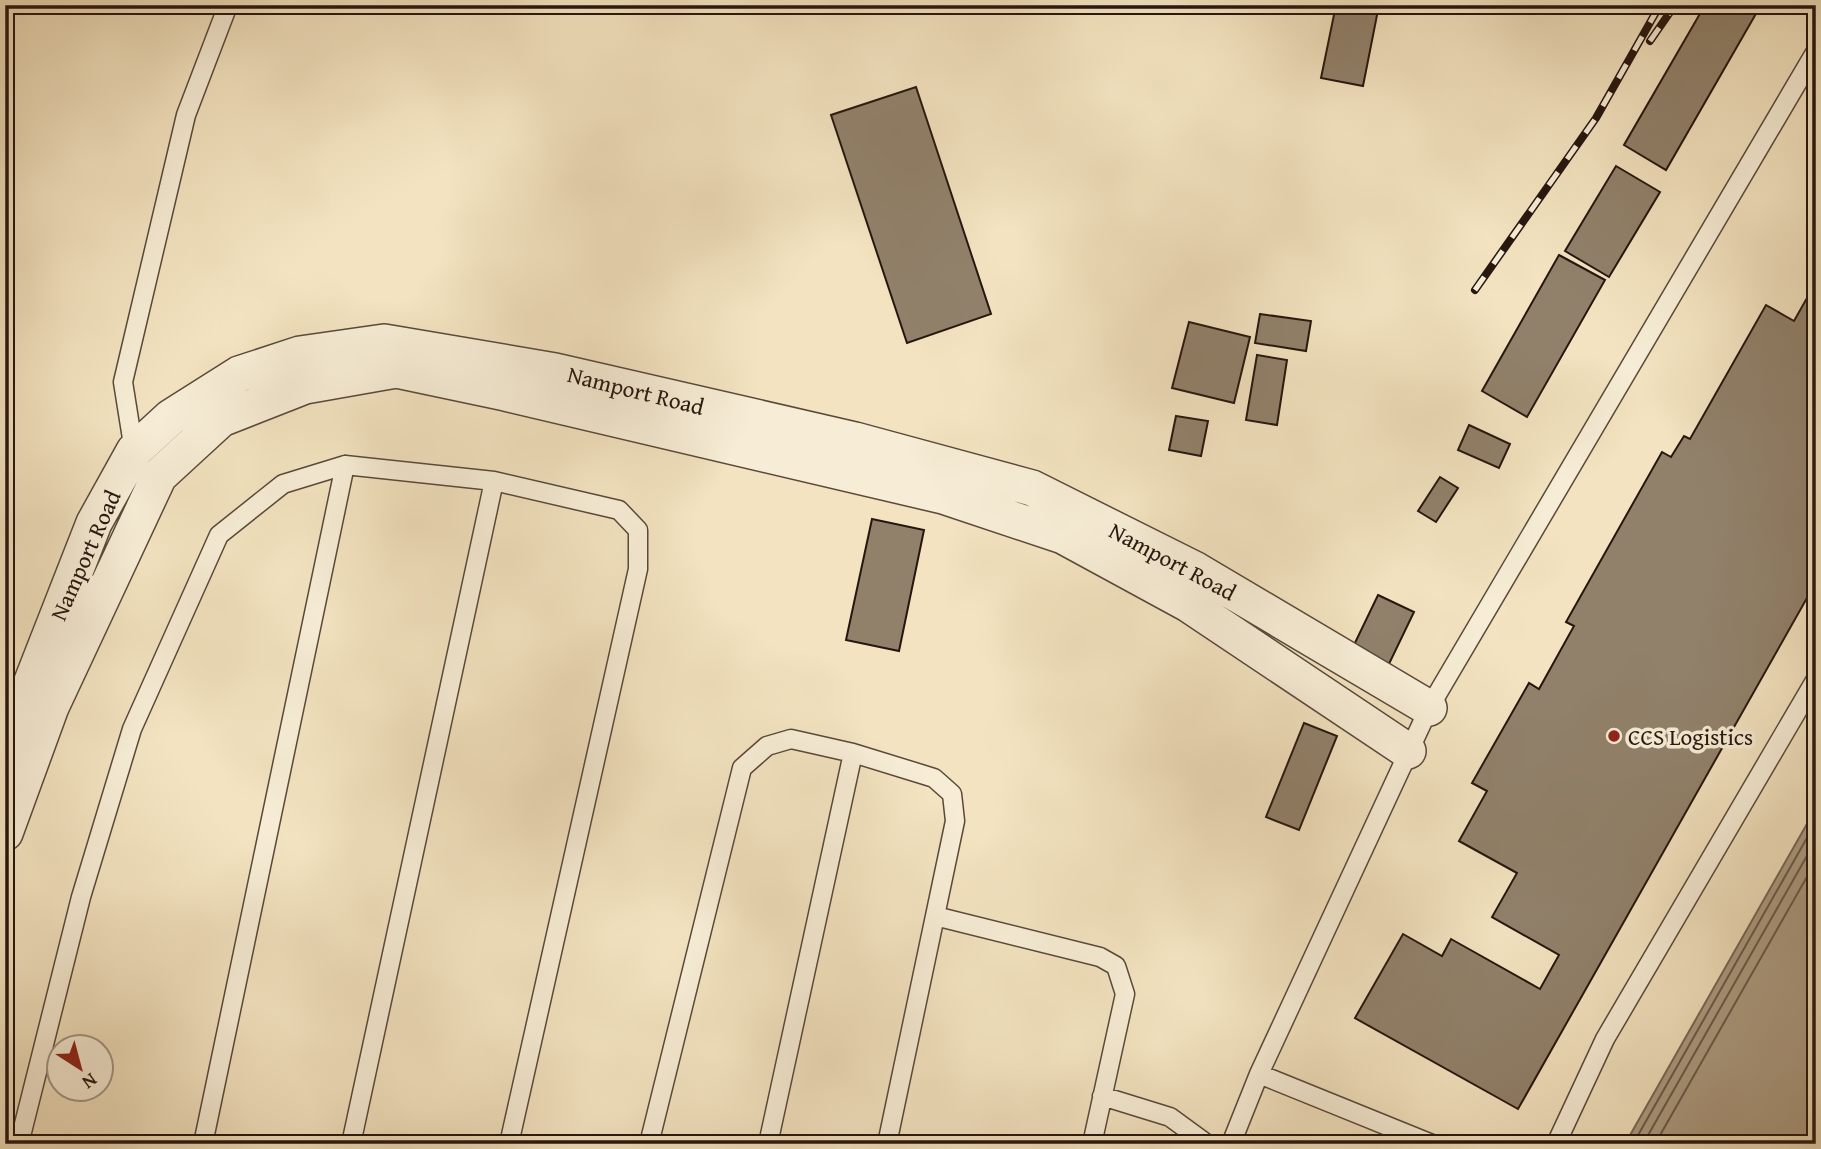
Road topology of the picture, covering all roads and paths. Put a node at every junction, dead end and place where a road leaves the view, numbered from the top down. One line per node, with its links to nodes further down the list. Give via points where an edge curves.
1 (228, 5): 3 (lane, via 187,115 123,382)
2 (1816, 51): 8 (lane)
3 (134, 451): 5 (lane); 8 (street, Namport Road, via 171,417 239,374 300,354 384,342 555,370 855,440 1032,488 1196,570); 9 (street, Namport Road, via 94,523)
4 (345, 465): 6 (lane); 16 (lane, via 283,484 219,535 132,729 81,897); 17 (lane)
5 (159, 476): 10 (street, via 221,419 305,386 396,370 505,393 943,496 1063,536 1188,604); 12 (street, via 51,707)
6 (494, 481): 18 (lane); 19 (lane, via 619,510 638,530 638,569)
7 (1816, 679): 27 (lane, via 1605,1039)
8 (1429, 708): 10 (lane)
9 (5, 750)
10 (1408, 751): 14 (lane)
11 (853, 753): 13 (lane, via 934,778 952,794 955,821); 20 (lane, via 792,739 767,746 742,768); 21 (lane)
12 (5, 833)
13 (935, 916): 15 (lane, via 1100,957 1116,966 1125,994); 22 (lane)
14 (1259, 1074): 25 (lane); 26 (lane)
15 (1102, 1096): 23 (lane); 24 (lane, via 1170,1117)
16 (19, 1144)
17 (203, 1144)
18 (351, 1144)
19 (509, 1144)
20 (649, 1144)
21 (768, 1144)
22 (887, 1144)
23 (1092, 1144)
24 (1207, 1144)
25 (1231, 1144)
26 (1432, 1144)
27 (1556, 1144)

